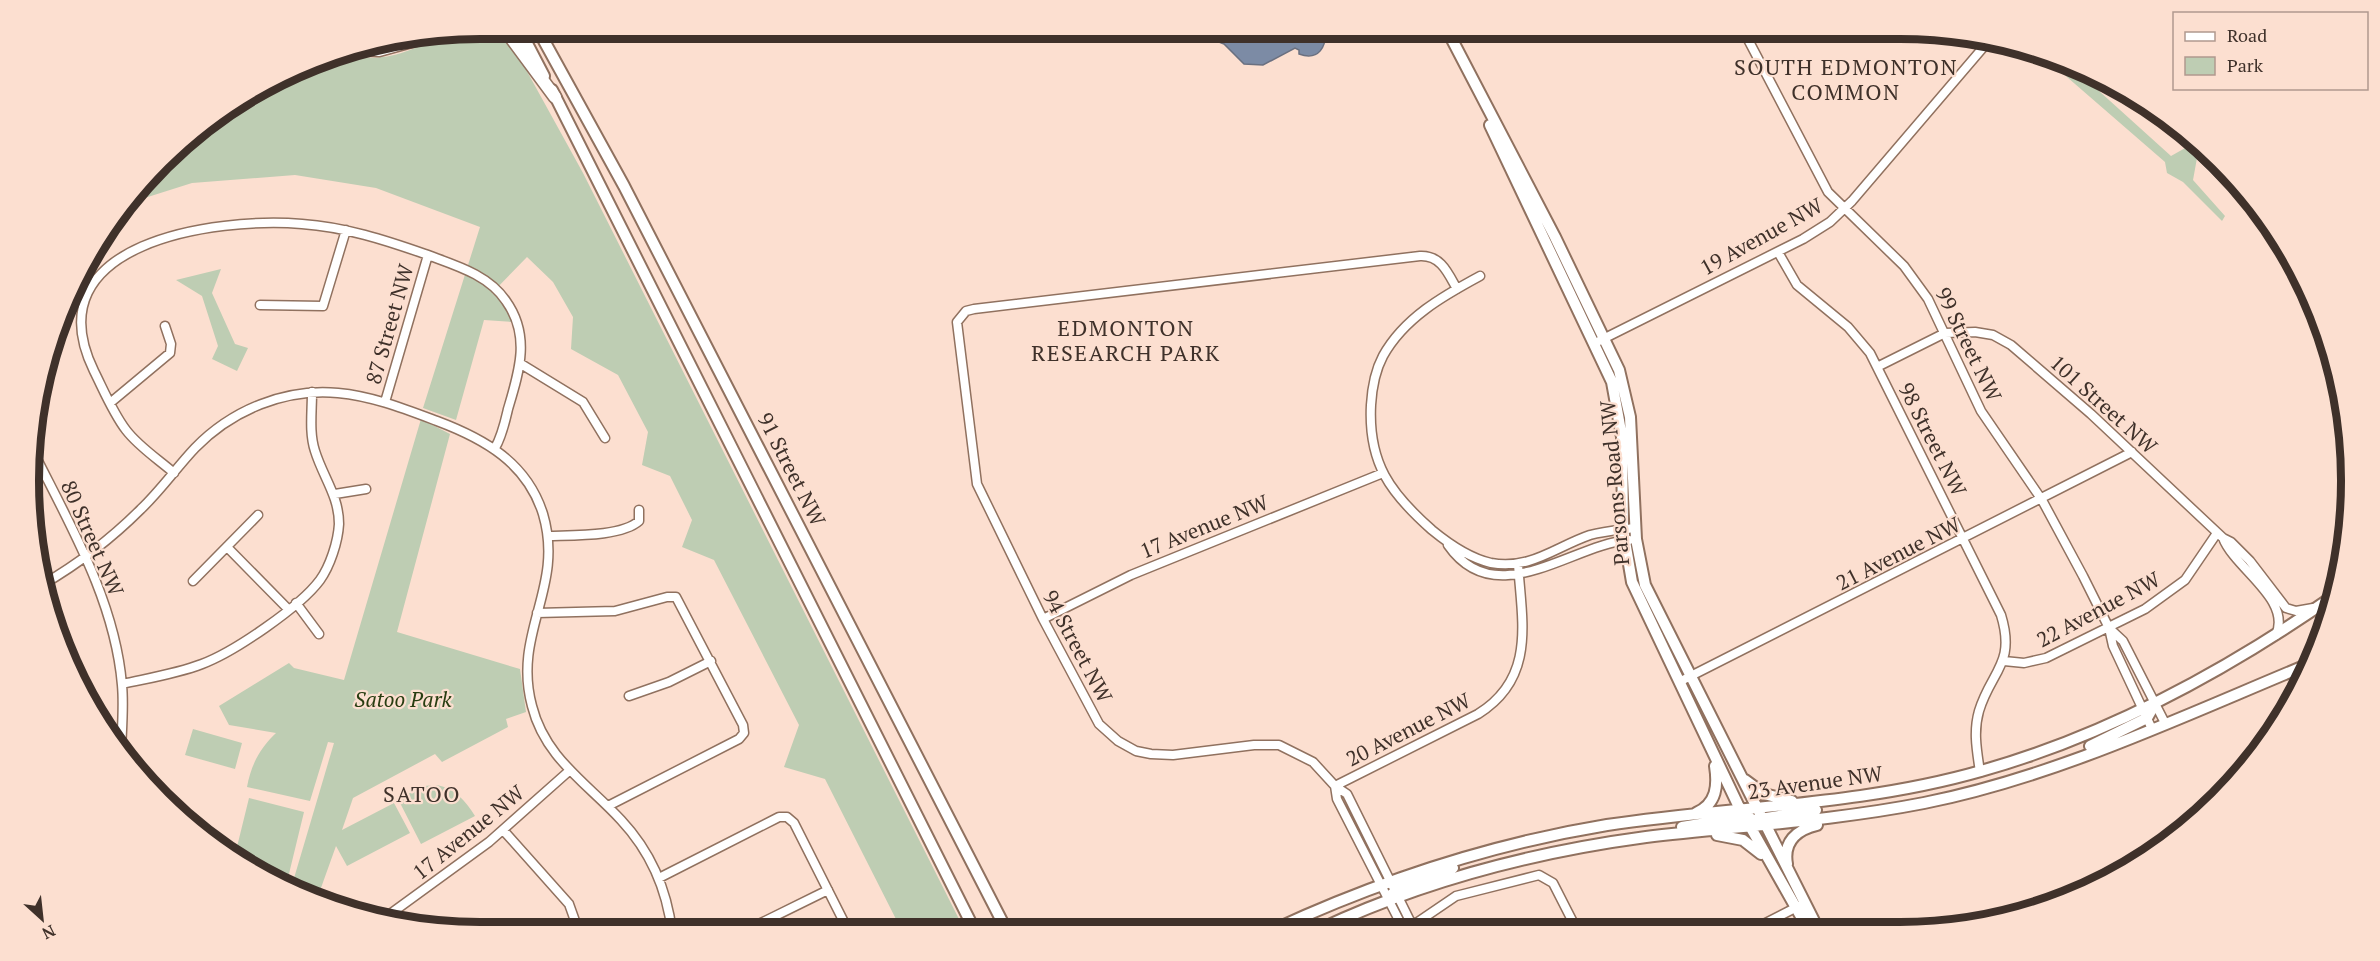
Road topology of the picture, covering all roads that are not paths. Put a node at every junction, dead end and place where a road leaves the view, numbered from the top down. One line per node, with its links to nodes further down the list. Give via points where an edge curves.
1 (512, 39): 7 (highway)
2 (525, 39): 7 (main road)
3 (543, 39): 95 (main road, 91 Street NW, via 634,207)
4 (1452, 39): 19 (main road, Parsons Road NW, via 1533,193)
5 (1748, 39): 8 (street, 99 Street NW, via 1820,181)
6 (1984, 47): 8 (street, 19 Avenue NW)
7 (555, 97): 94 (main road)
8 (1844, 209): 10 (street, 19 Avenue NW, via 1816,232); 18 (street, 99 Street NW, via 1904,266 1929,299)
9 (346, 230): 11 (street); 15 (street, via 282,223 227,226 164,240 112,262); 16 (street, via 323,306)
10 (1778, 252): 19 (street, 19 Avenue NW); 21 (street, 98 Street NW, via 1795,282 1855,333)
11 (428, 255): 20 (street, via 478,275 502,295 518,325); 23 (street, 87 Street NW)
12 (1480, 276): 14 (street)
13 (84, 288): 15 (street)
14 (1456, 289): 30 (street, via 1411,320 1382,357 1375,376 1371,415 1374,447); 53 (street, 94 Street NW, via 1440,263 1431,256 1420,256 966,311 957,322 976,477 989,512)
15 (88, 290): 24 (street, via 81,315 84,345)
16 (260, 305)
17 (165, 326): 24 (street, via 170,353)
18 (1945, 333): 21 (street); 27 (street, 101 Street NW, via 1993,335 2011,345); 33 (street, 99 Street NW, via 1981,411)
19 (1600, 340): 37 (main road, Parsons Road NW, via 1619,414)
20 (521, 364): 25 (street, via 583,402); 26 (street)
21 (1877, 367): 34 (street, 98 Street NW)
22 (312, 392): 23 (street); 29 (street, via 270,401 231,418 207,436); 32 (street, via 312,440)
23 (385, 402): 26 (street, via 470,433)
24 (110, 403): 29 (street, via 130,435)
25 (605, 438)
26 (495, 448): 38 (street, via 528,484)
27 (2132, 452): 33 (street, 21 Avenue NW); 39 (street, 101 Street NW)
28 (40, 464): 43 (street, 80 Street NW)
29 (174, 473): 43 (street, via 120,529)
30 (1383, 473): 41 (street, via 1403,504); 53 (street, 17 Avenue NW, via 1131,575)
31 (366, 489): 32 (street)
32 (335, 494): 50 (street, via 339,525 332,555 322,578)
33 (2042, 500): 40 (street, 21 Avenue NW); 54 (street, 99 Street NW)
34 (1947, 507): 40 (street, 98 Street NW); 44 (street, via 1953,540)
35 (639, 510): 38 (street, via 639,521 629,527 596,534)
36 (258, 515): 42 (street)
37 (1630, 534): 45 (street, via 1591,535 1540,559); 46 (street, via 1540,570); 60 (main road, Parsons Road NW, via 1645,585)
38 (548, 536): 52 (street, via 548,576)
39 (2220, 536): 51 (street, 101 Street NW, via 2250,561 2288,609); 54 (street, 22 Avenue NW, via 2180,585); 56 (street, 101 Street NW, via 2278,612 2281,622)
40 (1964, 540): 44 (street, 21 Avenue NW); 58 (street, 98 Street NW, via 2001,615 2006,640)
41 (1445, 541): 45 (street, via 1482,560); 46 (street, via 1458,556 1482,571)
42 (227, 547): 48 (street); 50 (street)
43 (85, 556): 47 (street); 61 (street, 80 Street NW, via 108,614)
44 (1929, 557): 60 (street, 21 Avenue NW)
45 (1518, 564): 46 (street, 20 Avenue NW)
46 (1519, 574): 74 (street, 20 Avenue NW, via 1522,655 1500,694 1478,714)
47 (50, 580)
48 (193, 581)
49 (2324, 603): 51 (main road)
50 (292, 606): 55 (street); 61 (street, via 211,661)
51 (2318, 607): 56 (main road)
52 (537, 613): 57 (street, via 615,611 676,597); 71 (street, via 528,646 528,691 546,741)
53 (1043, 619): 74 (street, 94 Street NW, via 1087,705 1099,724 1118,741 1136,751 1173,755 1279,745 1313,762)
54 (2109, 628): 58 (street, 22 Avenue NW, via 2046,658 2024,663); 63 (street, 99 Street NW, via 2123,641); 65 (street, 99 Street NW, via 2112,646)
55 (319, 634)
56 (2276, 635): 63 (main road)
57 (711, 661): 62 (street); 77 (street, via 742,721 744,733 739,740)
58 (2004, 661): 72 (street, 98 Street NW, via 1978,716)
59 (2298, 668): 66 (main road, 23 Avenue NW)
60 (1684, 679): 64 (main road, Parsons Road NW); 69 (main road, Parsons Road NW)
61 (122, 684): 68 (street, 80 Street NW)
62 (629, 696)
63 (2155, 704): 65 (main road); 66 (street, 99 Street NW)
64 (1695, 714): 70 (main road, Parsons Road NW); 80 (main road, via 1708,730)
65 (2145, 714): 67 (street, 99 Street NW); 72 (main road, 23 Avenue NW); 73 (main road)
66 (2165, 723): 67 (main road, 23 Avenue NW)
67 (2152, 729): 73 (main road, 23 Avenue NW)
68 (121, 737)
69 (1728, 751): 76 (main road, via 1745,780 1764,794 1780,800); 80 (main road, Parsons Road NW)
70 (1713, 752): 79 (main road, via 1718,780 1714,796 1707,808); 80 (main road, Parsons Road NW)
71 (569, 771): 77 (street); 81 (street, 17 Avenue NW)
72 (1980, 772): 75 (main road, 23 Avenue NW); 78 (main road, via 1973,784 1906,799)
73 (2037, 772): 78 (main road, 23 Avenue NW, via 1948,797)
74 (1335, 786): 87 (street, 94 Street NW, via 1347,794)
75 (1845, 800): 76 (main road, 23 Avenue NW); 80 (main road, via 1818,810)
76 (1825, 803): 80 (main road, 23 Avenue NW)
77 (608, 806): 83 (street, via 633,834)
78 (1870, 813): 80 (main road, 23 Avenue NW); 85 (main road, via 1812,826 1794,835 1786,856)
79 (1690, 815): 80 (main road, 23 Avenue NW); 87 (main road, 23 Avenue NW, via 1606,825 1501,848)
80 (1752, 818): 82 (main road, via 1654,831); 84 (main road, Parsons Road NW); 85 (main road, Parsons Road NW); 88 (main road)
81 (503, 830): 89 (street, 17 Avenue NW); 90 (street, via 569,904)
82 (1617, 842): 84 (main road, via 1705,835 1735,837 1760,852); 87 (main road, 23 Avenue NW)
83 (659, 878): 86 (street, via 779,817 787,817 794,823); 91 (street)
84 (1780, 882): 88 (main road, Parsons Road NW)
85 (1795, 884): 88 (main road, Parsons Road NW)
86 (828, 890): 92 (street); 93 (street)
87 (1390, 890): 96 (main road, 23 Avenue NW); 97 (main road, 23 Avenue NW); 98 (street, 94 Street NW)
88 (1801, 904): 101 (street); 102 (main road, Parsons Road NW); 103 (main road, Parsons Road NW)
89 (391, 913)
90 (575, 922)
91 (670, 922)
92 (763, 922)
93 (844, 922)
94 (970, 922)
95 (1002, 922)
96 (1296, 922)
97 (1332, 922)
98 (1405, 922)
99 (1419, 922): 100 (street, via 1464,892 1533,876 1546,877 1553,883)
100 (1573, 922)
101 (1767, 922)
102 (1806, 922)
103 (1813, 922)

